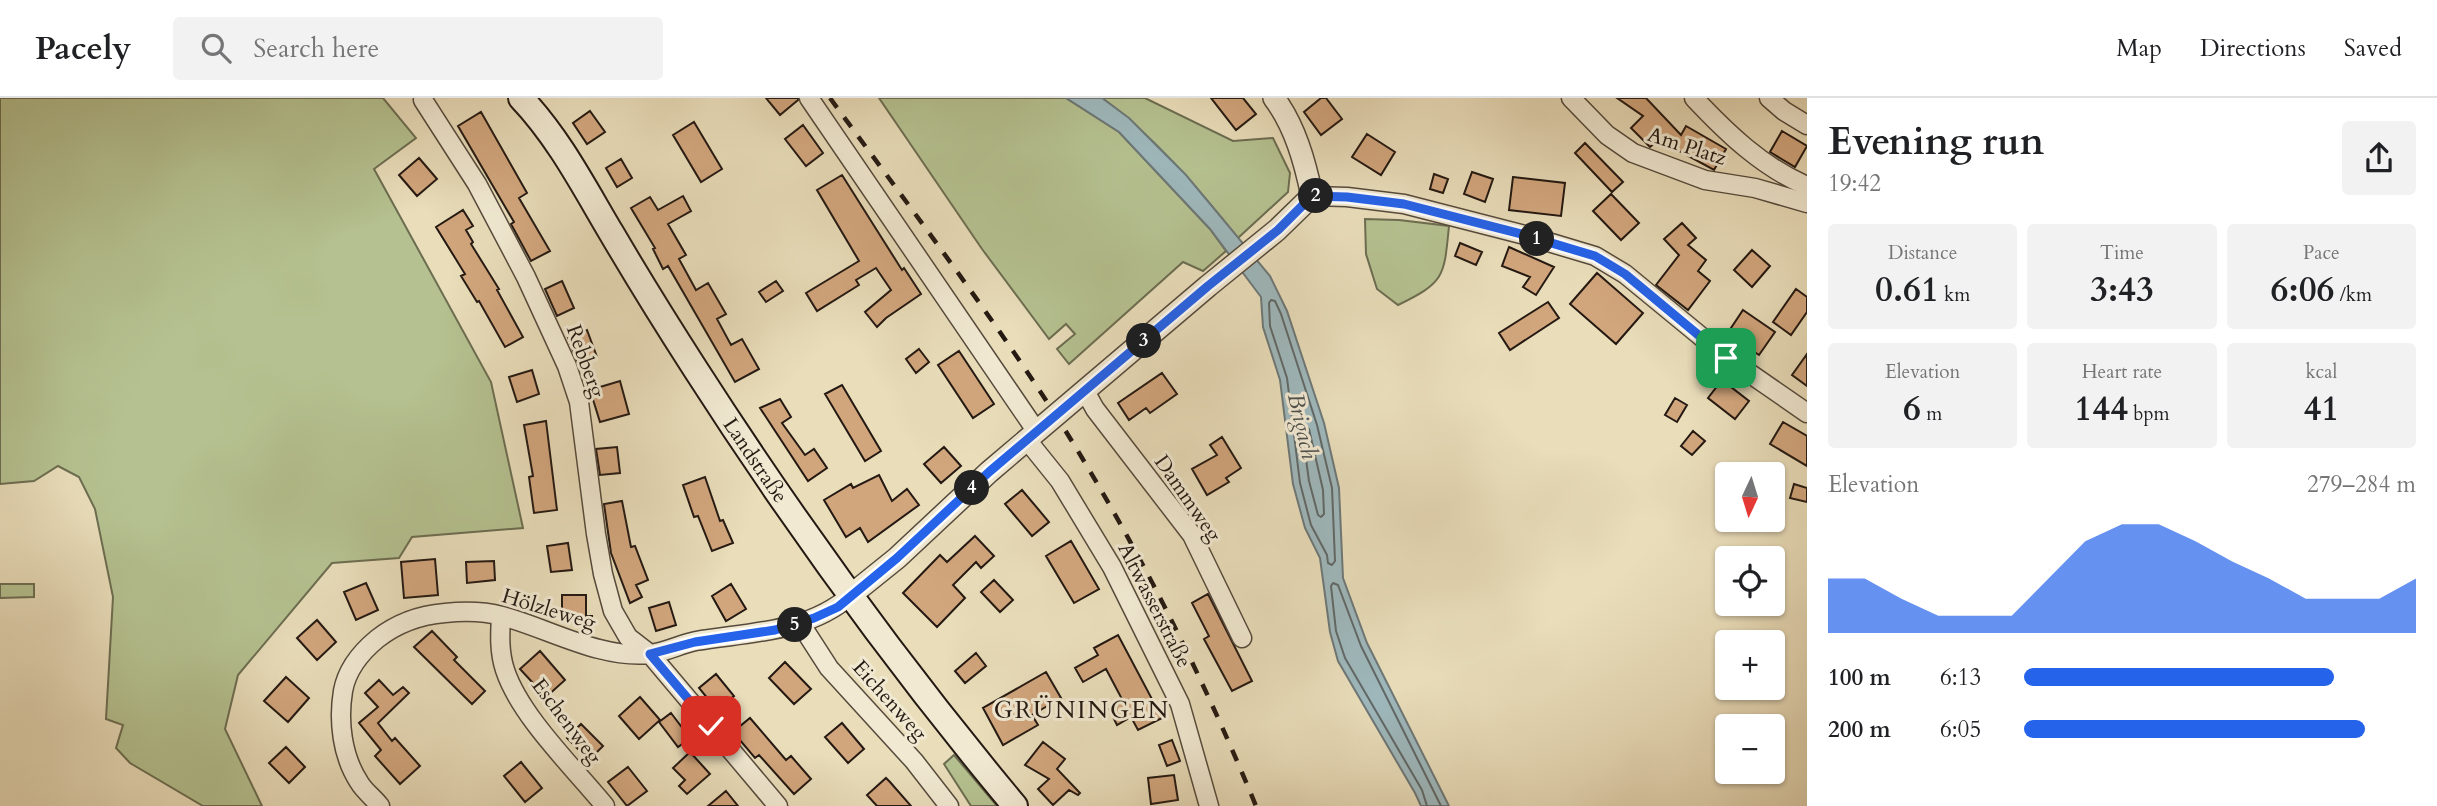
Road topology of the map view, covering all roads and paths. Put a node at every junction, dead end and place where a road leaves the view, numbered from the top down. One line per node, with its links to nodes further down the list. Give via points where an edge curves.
1 (521, 98): 15 (main road, Landstraße, via 557,141 728,421)
2 (809, 98): 14 (street, Altwasserstraße)
3 (1273, 98): 10 (street, via 1302,154)
4 (1572, 98): 11 (street, Am Platz, via 1607,135 1633,153 1705,180)
5 (1694, 98): 9 (street, via 1764,163)
6 (1769, 98): 8 (street)
7 (422, 100): 19 (street, Rebberg, via 477,184 527,277 567,366 579,401 596,534 613,611 628,638)
8 (1807, 125)
9 (1807, 187)
10 (1312, 196): 12 (street, via 1278,230); 13 (street, via 1404,204 1595,256 1625,274 1726,358)
11 (1807, 203)
12 (1085, 391): 14 (street); 18 (street, Dammweg, via 1192,535)
13 (1807, 413)
14 (1032, 436): 15 (street); 25 (street, Altwasserstraße, via 1112,568 1174,691)
15 (851, 595): 17 (street, Hölzleweg, via 838,607); 24 (main road, Landstraße)
16 (501, 616): 19 (street, Hölzleweg, via 611,652); 20 (street, Hölzleweg, via 472,611 430,614 391,628 364,649 345,676 340,710 345,750 359,783); 21 (street, Eschenweg, via 499,640 505,669 520,704)
17 (800, 624): 19 (street, Hölzleweg); 23 (street, Eichenweg, via 830,668)
18 (1242, 638)
19 (650, 654): 22 (street, Rebberg)
20 (380, 806)
21 (605, 806)
22 (778, 806)
23 (950, 806)
24 (1015, 806)
25 (1209, 806)

